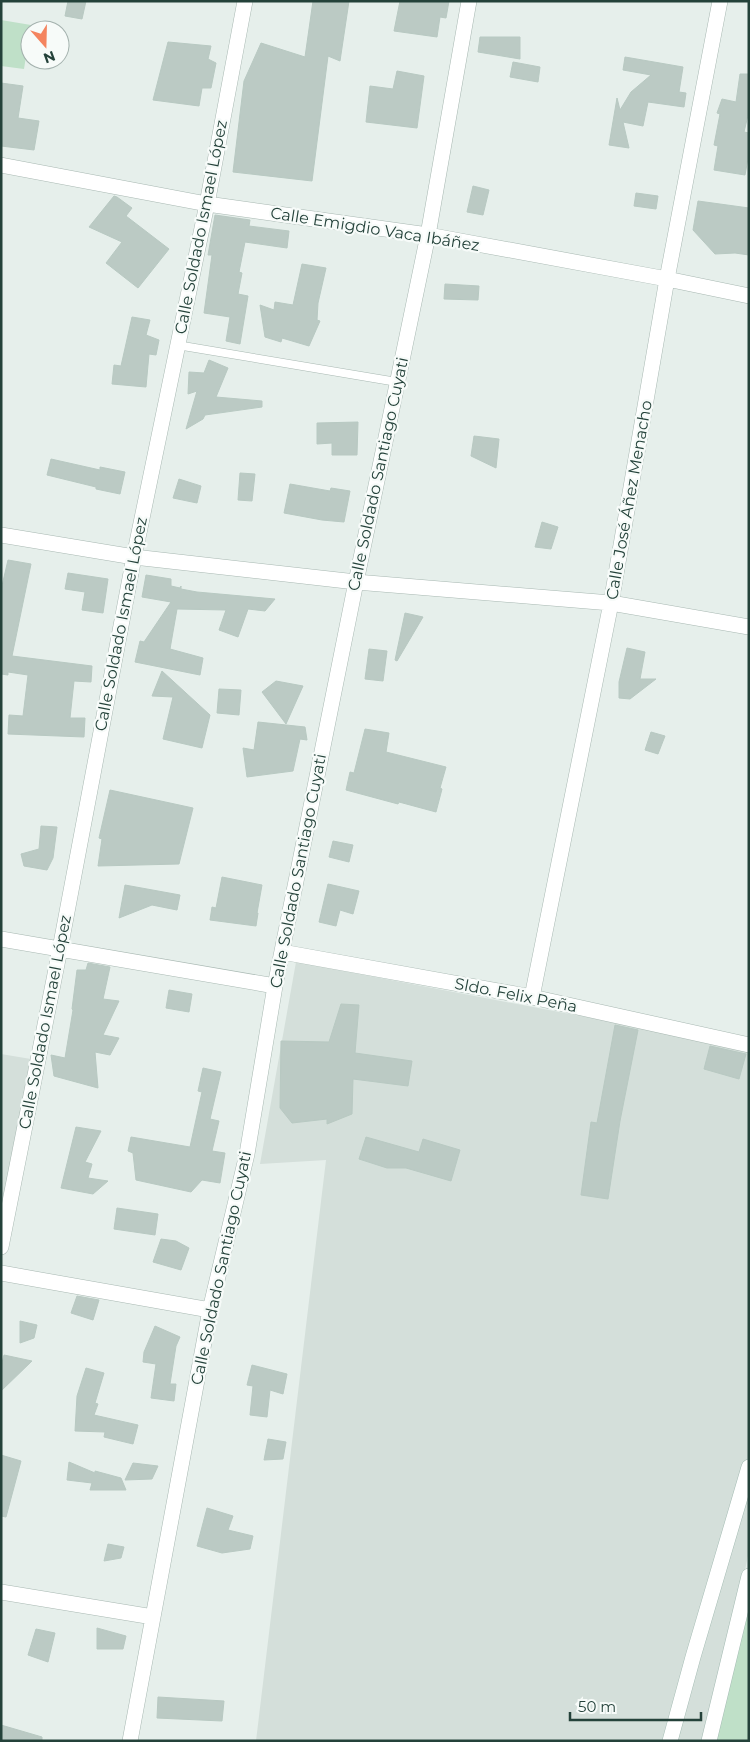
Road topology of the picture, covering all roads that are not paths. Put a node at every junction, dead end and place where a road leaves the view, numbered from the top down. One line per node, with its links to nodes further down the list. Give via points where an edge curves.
1 (245, 1): 5 (street, Calle Soldado Ismael López)
2 (469, 1): 6 (street, Calle Soldado Santiago Cuyati)
3 (720, 1): 7 (street, Calle José Áñez Menacho)
4 (1, 165): 5 (street, Calle Emigdio Vaca Ibáñez)
5 (207, 204): 6 (street, Calle Emigdio Vaca Ibáñez); 9 (street, Calle Soldado Ismael López)
6 (428, 235): 7 (street, Calle Emigdio Vaca Ibáñez); 10 (street, Calle Soldado Santiago Cuyati)
7 (667, 279): 8 (street, Calle Emigdio Vaca Ibáñez); 14 (street, Calle José Áñez Menacho)
8 (749, 296)
9 (177, 345): 10 (lane); 12 (street, Calle Soldado Ismael López)
10 (398, 382): 13 (street, Calle Soldado Santiago Cuyati)
11 (1, 535): 12 (street)
12 (134, 557): 13 (street); 17 (street, Calle Soldado Ismael López)
13 (356, 582): 14 (street); 18 (street, Calle Soldado Santiago Cuyati)
14 (611, 603): 15 (street); 20 (street, Calle José Áñez Menacho)
15 (749, 627)
16 (1, 939): 17 (street)
17 (60, 949): 19 (street); 22 (street, Calle Soldado Ismael López)
18 (282, 952): 19 (street, Calle Soldado Santiago Cuyati); 20 (street, Sldo. Felix Peña)
19 (275, 986): 24 (street, Calle Soldado Santiago Cuyati, via 247,1154)
20 (532, 997): 21 (street, Sldo. Felix Peña)
21 (749, 1045)
22 (1, 1247)
23 (1, 1273): 24 (street)
24 (210, 1310): 28 (street, Calle Soldado Santiago Cuyati)
25 (749, 1467): 30 (street)
26 (749, 1576): 31 (street)
27 (1, 1592): 28 (street)
28 (153, 1617): 29 (street, Calle Soldado Santiago Cuyati)
29 (130, 1741)
30 (670, 1741)
31 (709, 1741)

